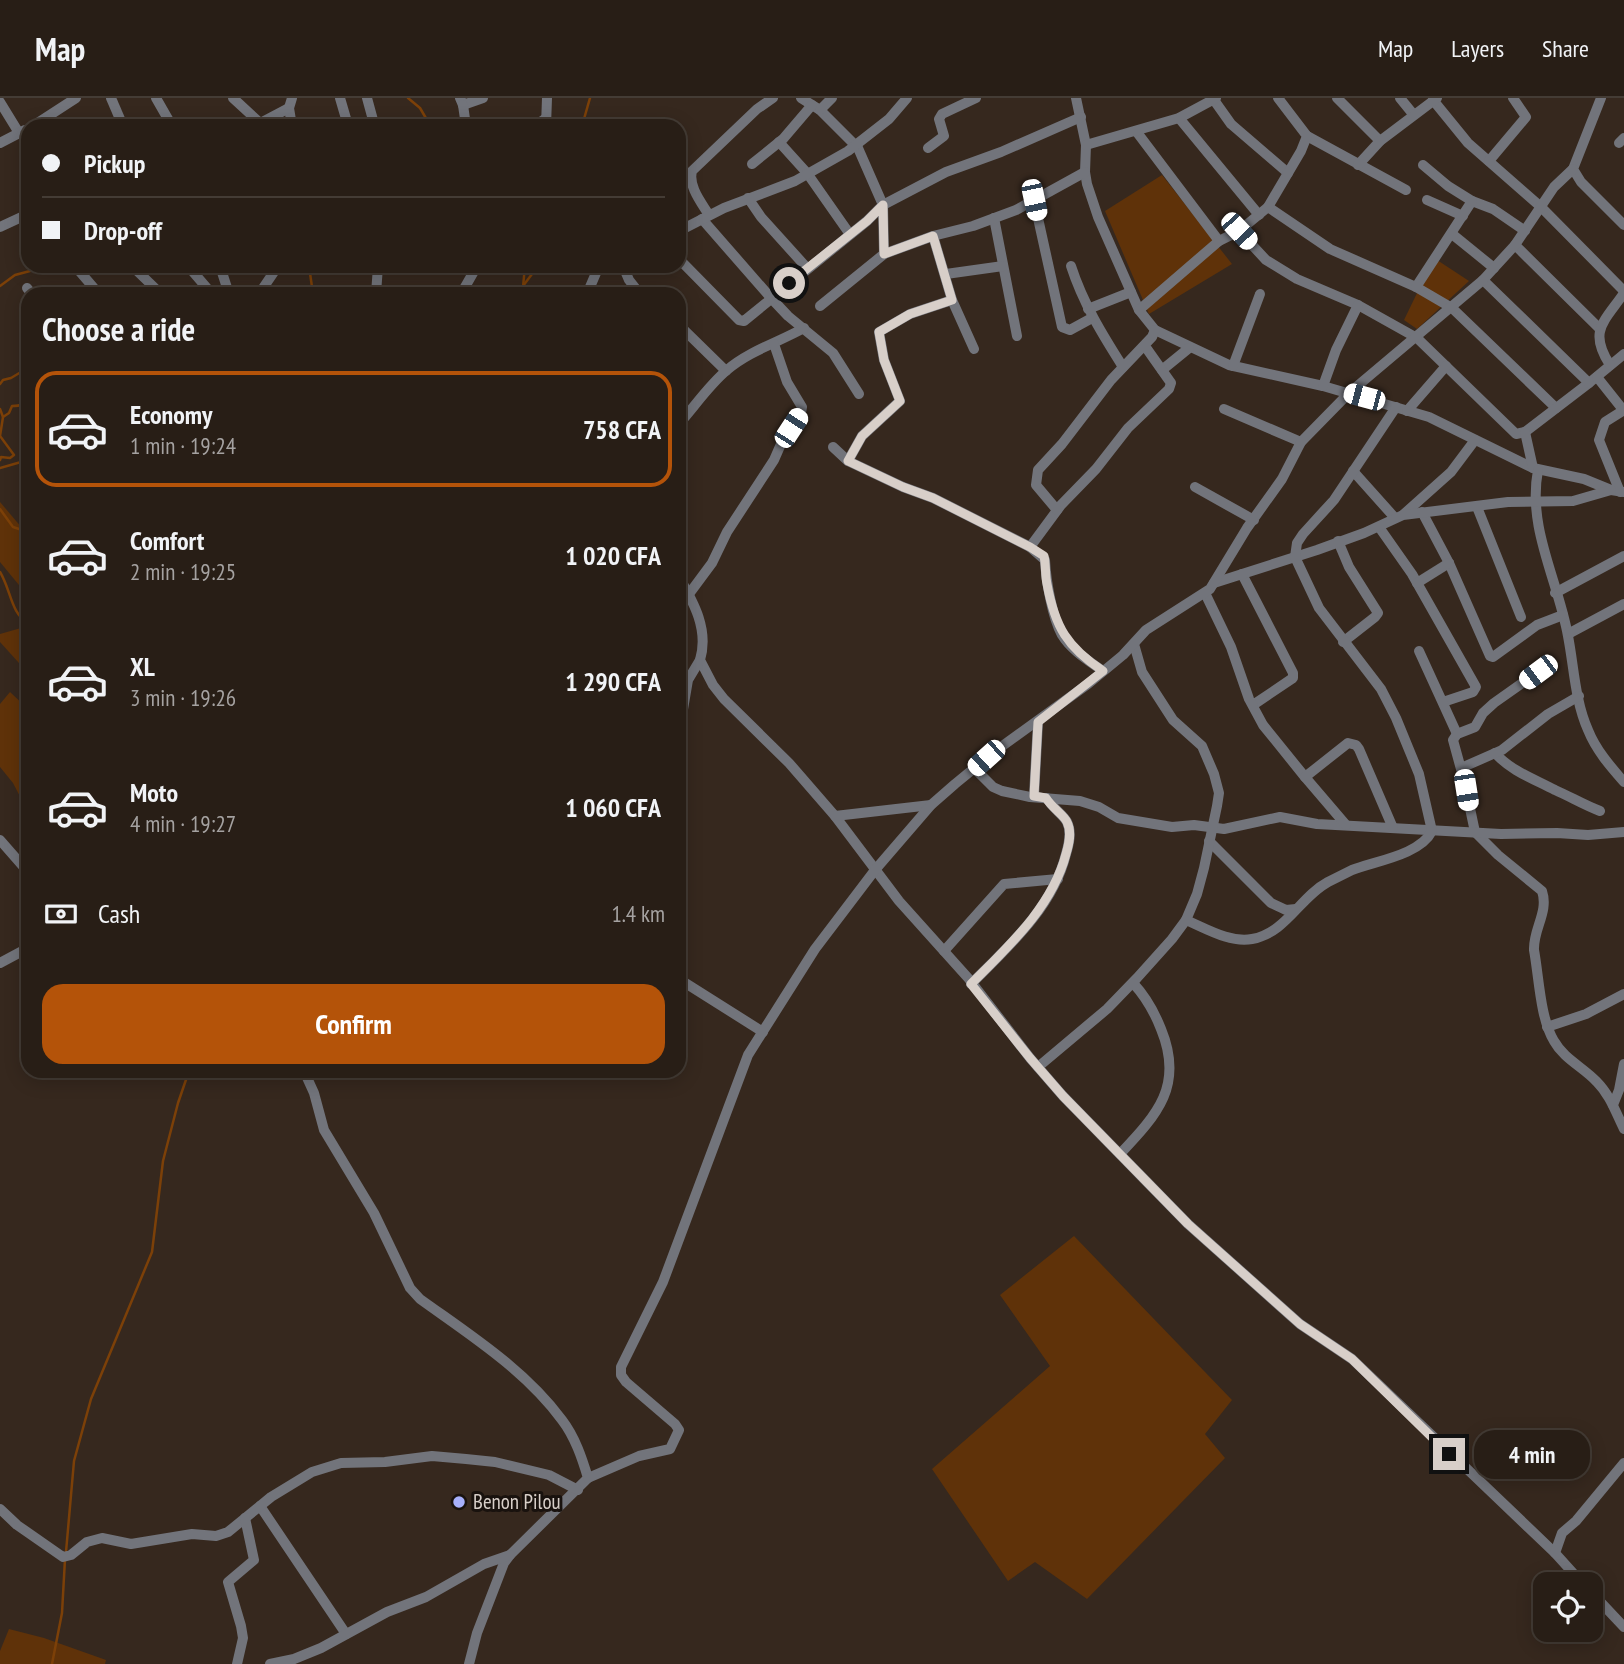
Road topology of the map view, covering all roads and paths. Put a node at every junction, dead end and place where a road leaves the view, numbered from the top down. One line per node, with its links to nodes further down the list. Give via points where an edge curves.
1 (52, 98): 27 (street)
2 (76, 98): 27 (street)
3 (110, 98): 32 (street)
4 (156, 98): 33 (street)
5 (233, 98): 34 (street)
6 (340, 98): 36 (street)
7 (366, 98): 37 (street)
8 (483, 98): 23 (street)
9 (547, 98): 39 (street)
10 (773, 98): 67 (street, via 692,171 690,178)
11 (801, 98): 26 (street)
12 (832, 98): 26 (street)
13 (907, 98): 55 (street, via 856,145)
14 (976, 98): 48 (street, via 942,114 943,136)
15 (1076, 98): 29 (street)
16 (1279, 98): 43 (street)
17 (1337, 98): 44 (street)
18 (1400, 98): 28 (street)
19 (1513, 98): 49 (street, via 1525,117)
20 (1601, 98): 53 (street)
21 (1215, 99): 30 (street); 56 (street, via 1230,124)
22 (1435, 99): 28 (street); 49 (street, via 1468,144)
23 (461, 101): 38 (street)
24 (0, 102): 40 (street)
25 (290, 103): 35 (street)
26 (816, 107): 45 (street); 62 (street, via 858,148)
27 (59, 109): 31 (street)
28 (1413, 114): 44 (street)
29 (1081, 117): 47 (street); 62 (street, via 946,172)
30 (1179, 118): 41 (street); 64 (street)
31 (44, 119)
32 (120, 119)
33 (168, 119)
34 (253, 119)
35 (266, 119)
36 (347, 119)
37 (373, 119)
38 (465, 119)
39 (546, 119)
40 (21, 127)
41 (1136, 131): 47 (street); 77 (street)
42 (21, 132): 46 (street)
43 (1307, 136): 51 (street); 56 (street)
44 (1380, 141): 51 (street)
45 (779, 142): 50 (street); 55 (street)
46 (0, 143)
47 (1086, 145): 54 (street)
48 (928, 148)
49 (1489, 161): 63 (street)
50 (752, 164)
51 (1359, 164): 57 (street)
52 (1423, 165): 61 (street)
53 (1573, 169): 63 (street, via 1553,187); 69 (street)
54 (1085, 172): 59 (street); 94 (street, via 1106,238)
55 (807, 173): 58 (street); 74 (street)
56 (1288, 173): 64 (street)
57 (1406, 190)
58 (748, 198): 67 (street); 83 (street)
59 (1034, 200): 68 (street); 103 (street, via 1062,327 1070,330)
60 (1427, 200): 65 (street)
61 (1472, 201): 65 (street); 73 (street)
62 (883, 205): 74 (street); 79 (street)
63 (1541, 207): 73 (street); 95 (street)
64 (1264, 211): 72 (street); 93 (street, via 1330,249)
65 (1463, 216): 75 (street)
66 (21, 217): 70 (street)
67 (706, 217): 71 (street); 97 (street)
68 (993, 218): 76 (street); 82 (street)
69 (1624, 225)
70 (0, 227)
71 (686, 227)
72 (1239, 231): 77 (street); 99 (street, via 1266,260 1297,279)
73 (1525, 231): 78 (street)
74 (849, 233): 83 (street)
75 (1452, 234): 84 (street); 93 (street)
76 (933, 236): 79 (street); 88 (street)
77 (1220, 241): 102 (street)
78 (1515, 245): 84 (street); 105 (street)
79 (884, 254): 100 (street)
80 (686, 266): 97 (street, via 741,321)
81 (1071, 266): 103 (street)
82 (1003, 267): 88 (street); 108 (street)
83 (807, 268): 97 (street)
84 (1494, 268): 89 (street)
85 (81, 273): 90 (street)
86 (139, 273): 91 (street)
87 (194, 273): 92 (street)
88 (946, 274): 98 (street)
89 (1483, 280): 101 (street); 121 (street)
90 (93, 287)
91 (154, 287)
92 (206, 287)
93 (1416, 287): 101 (street)
94 (1131, 292): 102 (street); 103 (street)
95 (1624, 292): 105 (street)
96 (1260, 294): 116 (street)
97 (771, 298): 104 (street)
98 (952, 300): 113 (street); 134 (street, via 910,314 879,332 900,401 862,436)
99 (1358, 304): 109 (street); 122 (street)
100 (820, 306)
101 (1452, 308): 109 (street); 125 (street)
102 (1139, 310): 106 (street)
103 (1090, 314): 118 (street)
104 (804, 328): 110 (street); 124 (street, via 833,353)
105 (1600, 329): 115 (street, via 1598,343)
106 (1154, 330): 111 (street); 112 (street)
107 (686, 332): 120 (street)
108 (1017, 336)
109 (1418, 338): 117 (street); 123 (street)
110 (774, 344): 120 (street); 157 (street, via 801,413)
111 (1143, 347): 118 (street); 119 (street)
112 (1189, 348): 116 (street); 119 (street)
113 (974, 349)
114 (1624, 354): 115 (street)
115 (1611, 365): 121 (street)
116 (1233, 366): 122 (street)
117 (1446, 366): 127 (street); 130 (street, via 1516,434)
118 (1123, 368): 141 (street, via 1038,470 1036,485)
119 (1162, 370): 141 (street, via 1171,383 1169,389)
120 (726, 371): 129 (street)
121 (1593, 380): 125 (street); 128 (street)
122 (1323, 386): 123 (street)
123 (1349, 393): 127 (street); 132 (street)
124 (859, 394)
125 (1556, 408): 130 (street)
126 (1224, 409): 132 (street)
127 (1401, 409): 131 (street); 136 (street)
128 (1624, 410): 138 (street, via 1605,422 1599,440)
129 (686, 416)
130 (1525, 432): 135 (street)
131 (1475, 440): 135 (street); 143 (street, via 1451,472)
132 (1301, 442): 144 (street)
133 (833, 447): 134 (street)
134 (848, 461): 147 (street)
135 (1535, 469): 138 (street); 139 (street)
136 (1353, 471): 143 (street); 149 (street, via 1303,534)
137 (1195, 487): 144 (street)
138 (1618, 491): 139 (street)
139 (1535, 502): 140 (street); 156 (street)
140 (1477, 507): 142 (street); 160 (street)
141 (1057, 510): 147 (street)
142 (1422, 512): 143 (street); 150 (street)
143 (1399, 516): 145 (street)
144 (1254, 520): 152 (street)
145 (1379, 527): 146 (street); 153 (street)
146 (1338, 541): 149 (street); 162 (street, via 1378,612)
147 (1030, 547): 167 (street, via 1045,560 1048,590 1062,634)
148 (1624, 556): 156 (street)
149 (1295, 557): 151 (street); 162 (street, via 1319,608)
150 (1449, 563): 153 (street); 159 (street, via 1490,656 1537,625)
151 (1242, 574): 152 (street); 171 (street, via 1293,673 1293,678)
152 (1214, 583): 155 (street)
153 (1417, 583): 170 (street, via 1476,687)
154 (686, 589): 157 (street)
155 (1205, 593): 163 (street, via 1146,629); 171 (street)
156 (1555, 593): 159 (street)
157 (689, 594): 165 (street, via 704,632)
158 (1624, 604): 161 (street)
159 (1563, 615): 161 (street)
160 (1521, 617)
161 (1568, 634): 169 (street)
162 (1343, 642): 187 (street, via 1381,689 1395,718 1419,774)
163 (1134, 644): 167 (street); 185 (street, via 1142,673 1173,720 1208,757 1219,793)
164 (1419, 651): 170 (street)
165 (700, 660): 168 (street); 183 (street, via 724,699)
166 (1549, 664): 173 (street, via 1483,713 1475,727)
167 (1103, 671): 172 (street)
168 (686, 692)
169 (1579, 696): 174 (street); 178 (street, via 1593,742)
170 (1443, 702): 173 (street)
171 (1253, 705): 177 (street, via 1263,725)
172 (1038, 722): 175 (street); 179 (street)
173 (1457, 734): 176 (street, via 1452,740)
174 (1494, 753): 176 (street); 182 (street, via 1527,777)
175 (974, 768): 179 (street, via 993,788); 181 (street)
176 (1461, 768): 188 (street)
177 (1305, 777): 184 (street); 186 (street, via 1348,743 1356,745)
178 (1624, 782)
179 (1034, 796): 180 (street)
180 (1046, 798): 185 (street, via 1089,803 1130,821); 194 (street, via 1069,827)
181 (931, 805): 183 (street); 193 (street)
182 (1600, 811)
183 (835, 816): 193 (street)
184 (1346, 825): 185 (street, via 1280,817 1224,830); 186 (street)
185 (1212, 827): 191 (street)
186 (1393, 828): 187 (street)
187 (1432, 831): 188 (street); 195 (street, via 1423,842 1398,856 1326,883)
188 (1475, 832): 189 (street); 204 (street, via 1542,891 1544,910 1534,950)
189 (1624, 832)
190 (0, 840): 192 (street)
191 (1209, 841): 195 (street, via 1271,903); 196 (street)
192 (21, 864)
193 (875, 870): 197 (street); 205 (street, via 815,949)
194 (1058, 879): 197 (street, via 1004,884); 202 (street, via 1030,923)
195 (1296, 909): 196 (street, via 1268,934 1240,940)
196 (1186, 920): 201 (street)
197 (944, 951): 202 (street)
198 (21, 952): 199 (street)
199 (0, 963)
200 (686, 983): 205 (street)
201 (1133, 983): 207 (street); 211 (street, via 1147,998 1163,1032 1171,1075 1160,1105)
202 (971, 984): 207 (street)
203 (1624, 994): 204 (street)
204 (1548, 1027): 209 (street, via 1563,1055 1596,1080)
205 (763, 1032): 213 (street, via 748,1055 663,1282 621,1367 625,1382 679,1430 670,1449 639,1456)
206 (1624, 1064): 209 (street)
207 (1038, 1068): 211 (street)
208 (307, 1078): 213 (street, via 324,1130 374,1213 410,1288 536,1389 563,1422)
209 (1613, 1105): 210 (street)
210 (1624, 1129)
211 (1120, 1154): 218 (street, via 1253,1284 1300,1324 1352,1359)
212 (1624, 1463): 218 (street, via 1562,1533)
213 (588, 1478): 214 (street)
214 (578, 1490): 215 (street, via 530,1470 432,1456 330,1465); 219 (street)
215 (260, 1506): 217 (street); 223 (street)
216 (0, 1509): 217 (street, via 63,1557 102,1538 131,1544 192,1534 216,1536)
217 (245, 1518): 224 (street, via 254,1560 228,1582 242,1626)
218 (1555, 1553): 220 (street)
219 (510, 1555): 223 (street); 226 (street)
220 (1572, 1572)
221 (1603, 1605): 222 (street)
222 (1624, 1627)
223 (346, 1634): 225 (street, via 306,1654)
224 (237, 1664)
225 (270, 1664)
226 (469, 1664)

